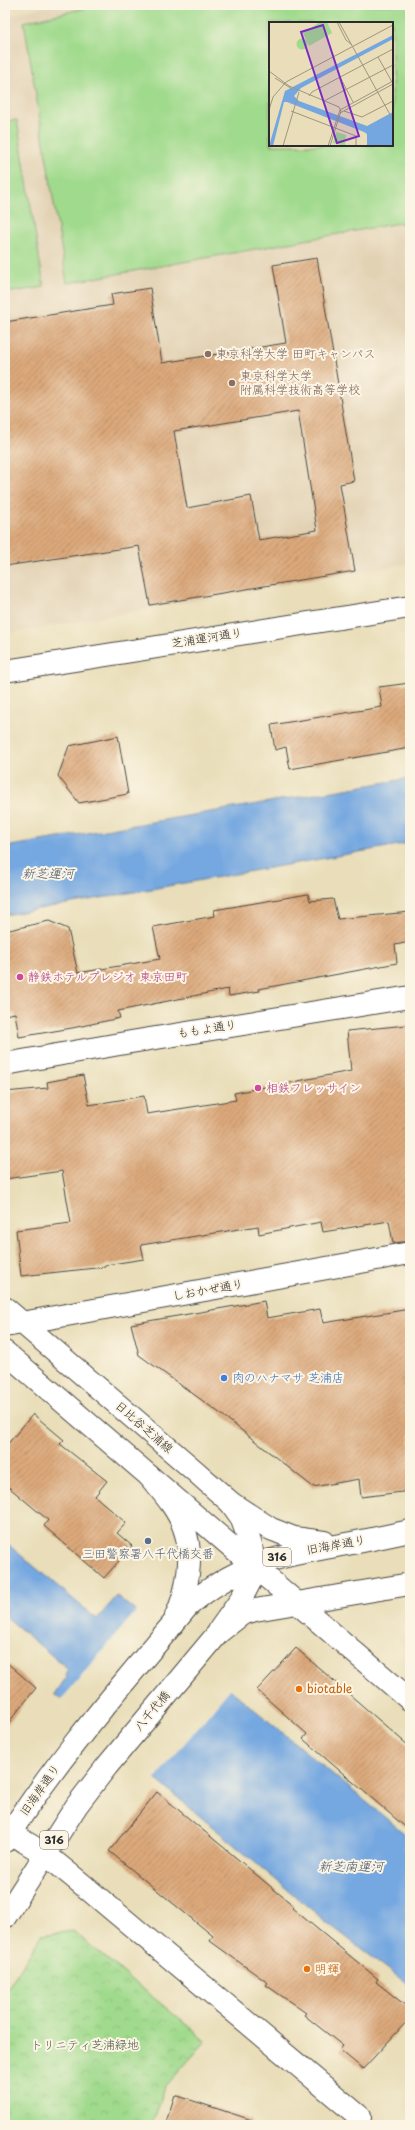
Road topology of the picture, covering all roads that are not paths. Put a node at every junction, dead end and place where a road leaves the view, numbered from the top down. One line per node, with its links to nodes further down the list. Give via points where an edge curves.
1 (410, 607): 2 (main road, 芝浦運河通り)
2 (5, 671)
3 (410, 997): 4 (main road, ももよ通り)
4 (5, 1064)
5 (410, 1253): 7 (main road, しおかぜ通り)
6 (5, 1308): 7 (main road, 日比谷芝浦線)
7 (14, 1325): 10 (main road, 日比谷芝浦線)
8 (5, 1352): 9 (main road)
9 (150, 1477): 13 (main road); 16 (main road, via 172,1504 184,1528 189,1549 184,1595)
10 (231, 1503): 12 (main road, via 271,1529 294,1538); 13 (main road, 日比谷芝浦線, via 247,1532)
11 (410, 1531): 12 (main road, 旧海岸通り / 316)
12 (341, 1545): 13 (main road, 旧海岸通り / 316, via 298,1552)
13 (254, 1564): 15 (main road); 16 (main road, 旧海岸通り / 316, via 207,1589 187,1607); 17 (main road, 日比谷芝浦線, via 250,1582 240,1601)
14 (410, 1584): 15 (main road, 316)
15 (297, 1603): 17 (main road, 316, via 242,1614 219,1632); 18 (main road)
16 (167, 1631): 19 (main road, 旧海岸通り / 316, via 44,1781)
17 (197, 1656): 20 (main road, 八千代橋 / 316, via 106,1766 77,1804)
18 (410, 1700)
19 (7, 1835): 20 (main road)
20 (45, 1854): 21 (main road, 316); 22 (main road, via 360,2117)
21 (5, 1917)
22 (358, 2125)

